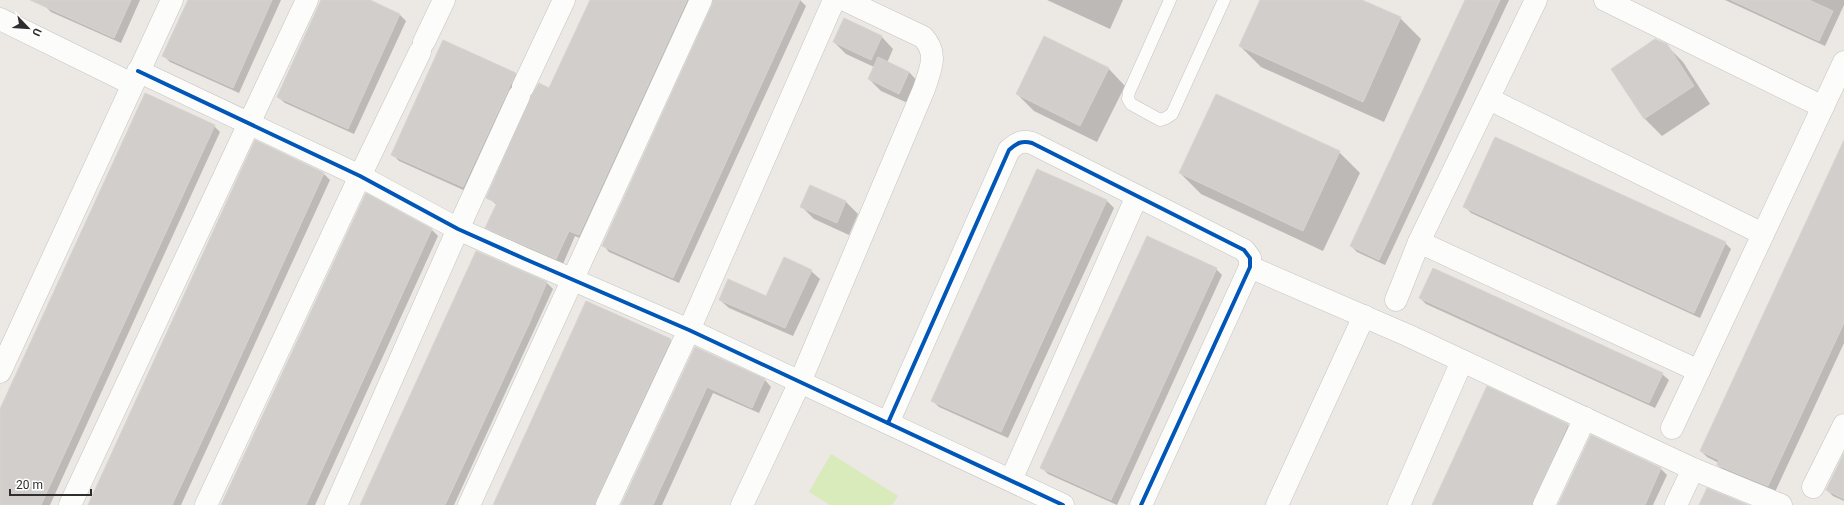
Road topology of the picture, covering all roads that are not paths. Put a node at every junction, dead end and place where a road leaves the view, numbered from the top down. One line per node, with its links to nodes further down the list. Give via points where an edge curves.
1 (172, 0): 14 (street)
2 (307, 0): 17 (street)
3 (444, 0): 18 (street)
4 (564, 0): 20 (street)
5 (701, 0): 24 (street)
6 (834, 0): 27 (street)
7 (845, 0): 31 (street, via 923,37 929,44 933,62 924,89)
8 (1170, 0): 9 (lane, via 1128,99 1131,104 1160,120 1172,114)
9 (1224, 0)
10 (1536, 0): 15 (street)
11 (1605, 0): 16 (street)
12 (0, 19): 14 (street)
13 (1844, 62): 16 (street)
14 (135, 77): 17 (street); 30 (street)
15 (1489, 99): 21 (street); 22 (street)
16 (1823, 107): 21 (street)
17 (249, 123): 18 (street); 39 (street)
18 (360, 176): 20 (street); 40 (street)
19 (1137, 196): 23 (street, via 1244,250 1250,258); 33 (street, via 1024,140 1009,150); 37 (street)
20 (458, 229): 24 (street); 41 (street)
21 (1763, 234): 29 (street)
22 (1419, 242): 25 (street); 29 (street)
23 (1250, 267): 26 (street); 46 (street)
24 (574, 280): 27 (street); 42 (street)
25 (1396, 300)
26 (1364, 316): 28 (street); 47 (street)
27 (689, 330): 31 (street); 43 (street)
28 (1462, 361): 32 (street); 48 (street)
29 (1699, 371): 34 (street)
30 (0, 372)
31 (800, 382): 33 (street); 44 (street)
32 (1585, 418): 36 (street); 49 (street)
33 (888, 423): 37 (street)
34 (1672, 428)
35 (1843, 431): 38 (street)
36 (1693, 469): 50 (street); 51 (street)
37 (1011, 480): 45 (street)
38 (1813, 487)
39 (70, 505)
40 (206, 505)
41 (336, 505)
42 (470, 505)
43 (607, 505)
44 (742, 505)
45 (1063, 505)
46 (1141, 505)
47 (1277, 505)
48 (1398, 505)
49 (1544, 505)
50 (1676, 505)
51 (1781, 505)

